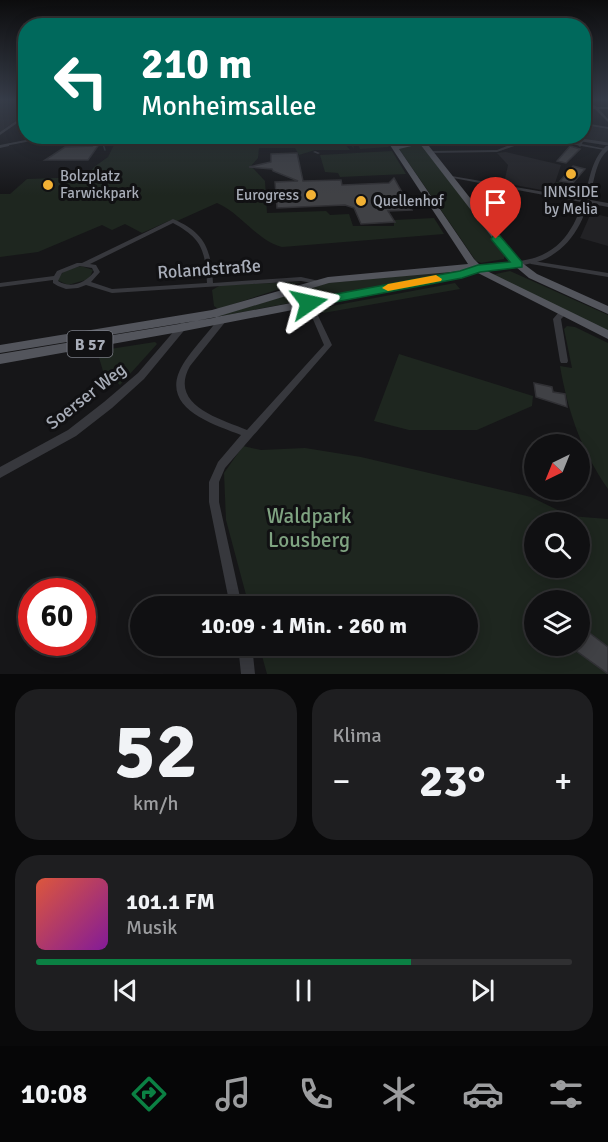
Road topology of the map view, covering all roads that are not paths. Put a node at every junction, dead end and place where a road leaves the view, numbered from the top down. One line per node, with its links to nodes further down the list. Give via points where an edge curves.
1 (18, 143): 7 (street)
2 (392, 144): 8 (main road)
3 (406, 144): 8 (main road)
4 (423, 144): 10 (main road)
5 (516, 144): 10 (street, via 497,151)
6 (574, 144): 9 (street)
7 (2, 146)
8 (395, 148): 17 (main road)
9 (606, 149): 12 (street, via 593,174)
10 (429, 152): 11 (main road)
11 (448, 176): 12 (street); 16 (main road)
12 (588, 201): 13 (street); 14 (street, via 567,241)
13 (608, 205)
14 (533, 263): 16 (street); 18 (street)
15 (84, 264): 19 (street, via 68,267); 21 (street, via 94,266 97,272); 22 (street, via 173,221 200,239 208,253)
16 (518, 264): 17 (main road, B 57); 25 (main road, via 533,276)
17 (478, 268): 20 (main road, Rolandstraße / B 57, via 358,275); 24 (main road, B 57); 26 (main road, via 489,278)
18 (608, 275)
19 (54, 278): 21 (street, Rolandstraße, via 57,284 67,287); 23 (street)
20 (317, 282): 22 (street, Rolandstraße, via 301,279); 27 (main road, B 57)
21 (86, 283): 22 (street, Rolandstraße, via 112,291)
22 (210, 284)
23 (0, 285)
24 (309, 303): 28 (main road, B 57); 34 (street, via 328,345)
25 (608, 310)
26 (562, 314): 30 (main road); 33 (street, via 557,319)
27 (199, 317): 29 (street); 31 (main road, B 57)
28 (224, 319): 29 (main road, B 57); 34 (street, via 183,372 179,385 185,401 200,413)
29 (179, 328): 32 (main road, B 57); 35 (street, Soerser Weg, via 172,342 141,376 108,405 72,433)
30 (608, 335)
31 (0, 350)
32 (0, 359)
33 (564, 361)
34 (248, 434): 36 (street, via 221,465 214,482 214,502)
35 (0, 473)
36 (234, 596)
37 (246, 656): 38 (street)
38 (248, 674)

